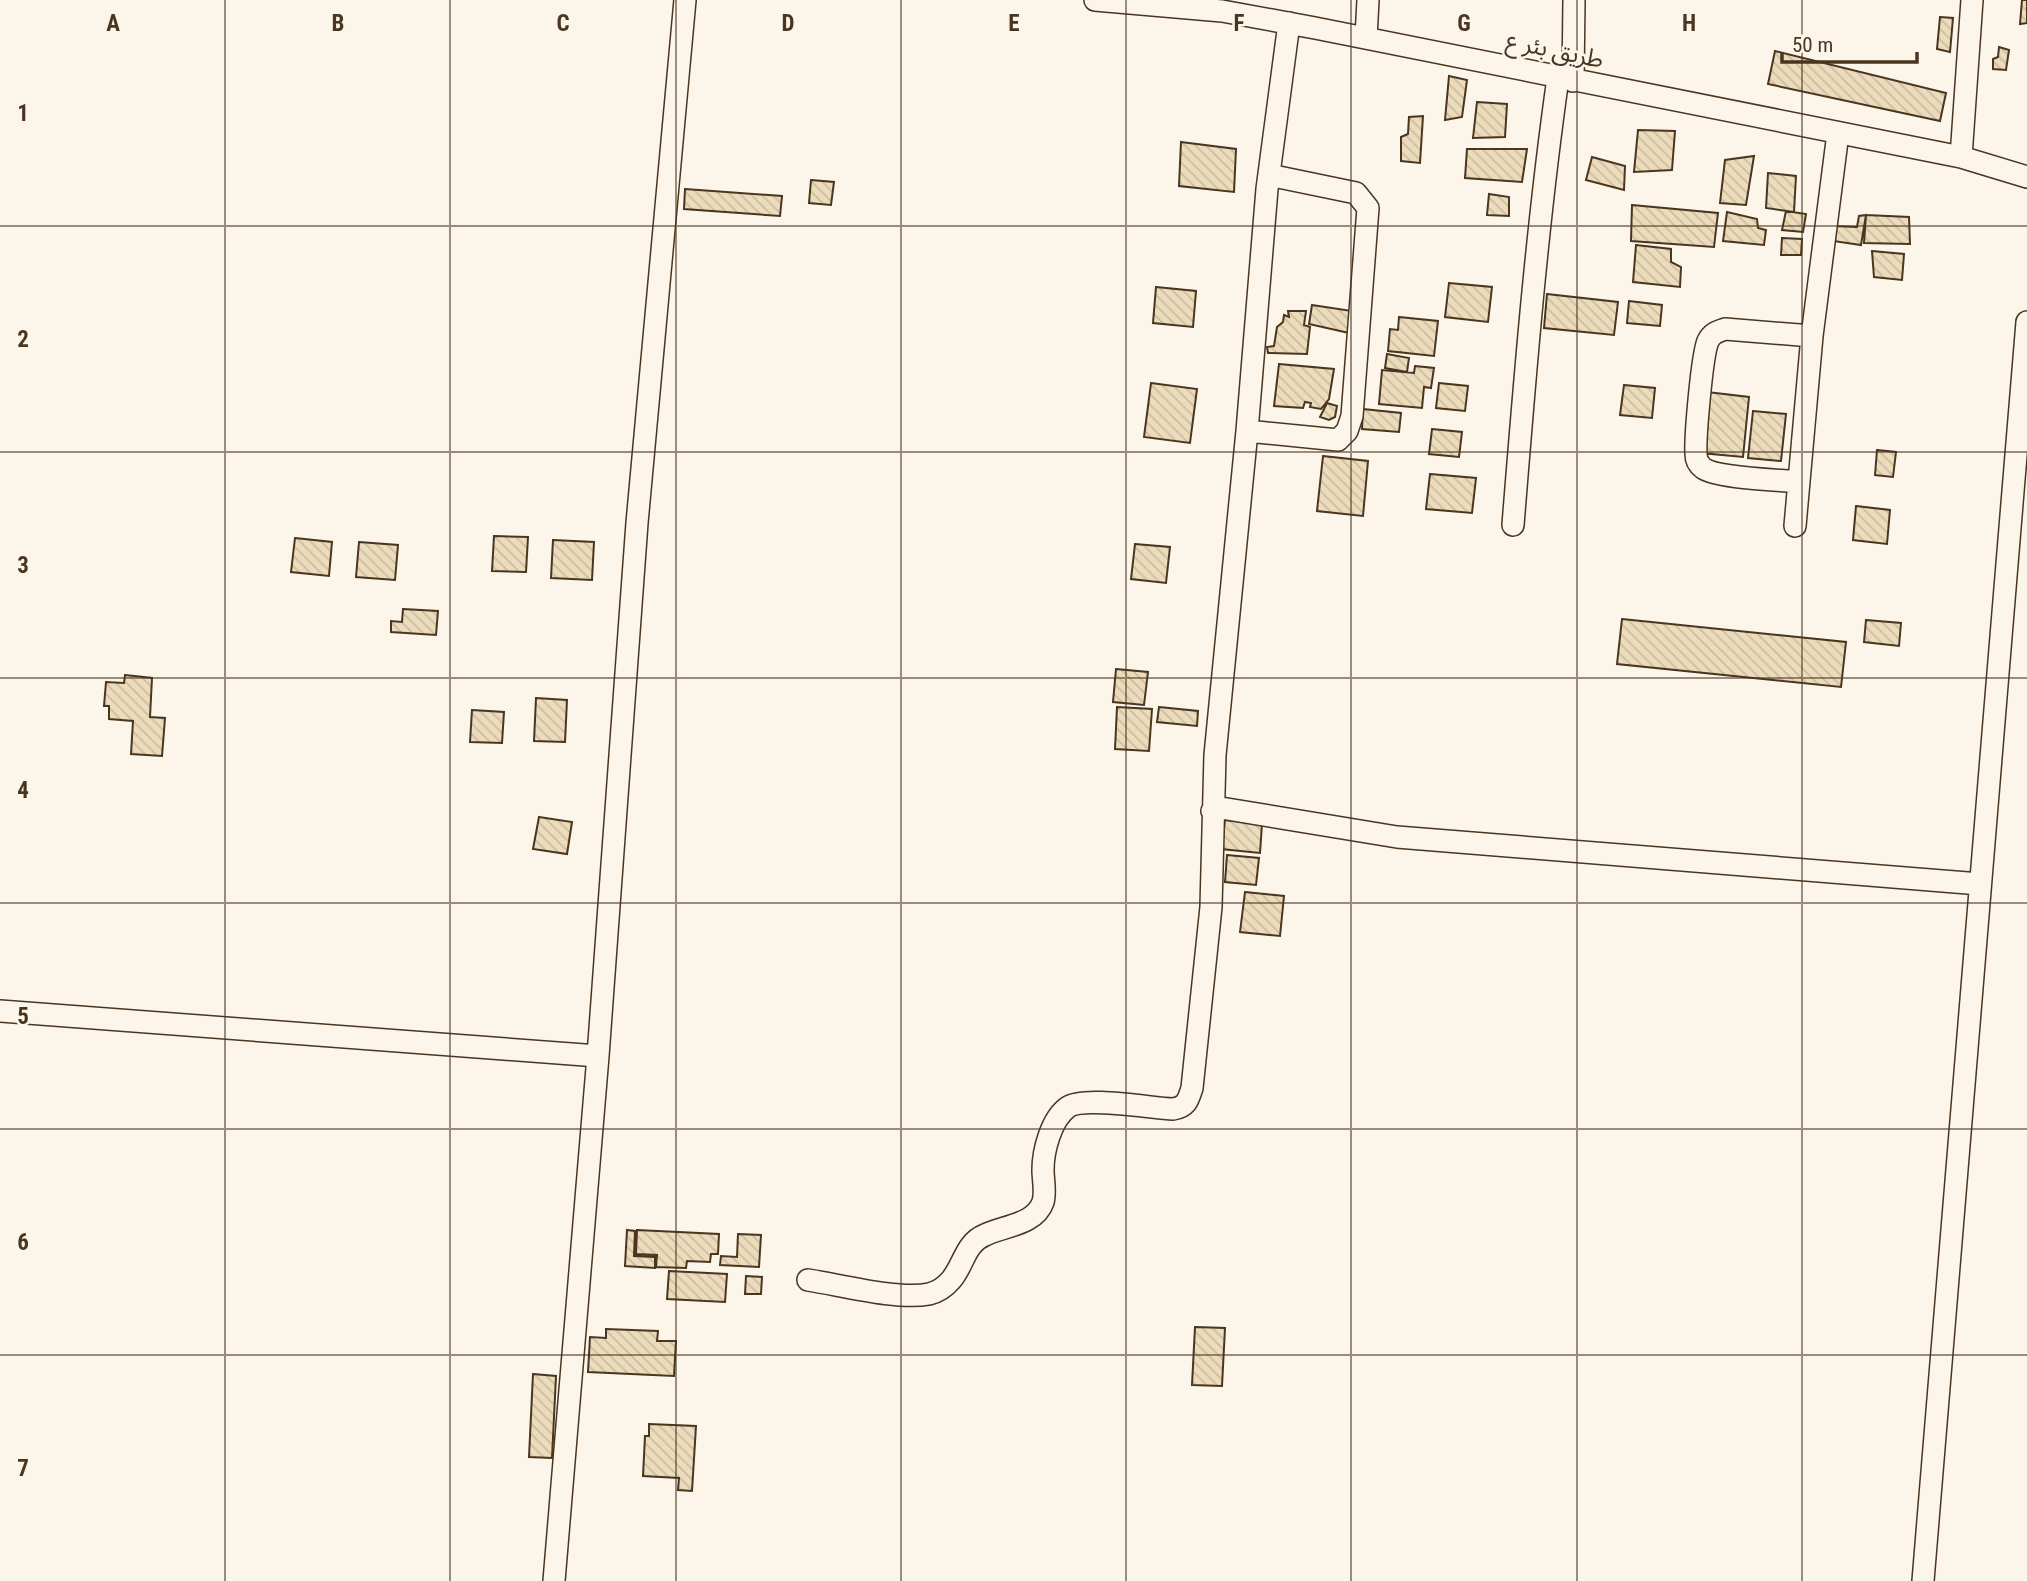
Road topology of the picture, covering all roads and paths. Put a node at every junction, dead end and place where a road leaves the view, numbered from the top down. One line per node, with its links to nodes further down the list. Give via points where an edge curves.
1 (685, 0): 22 (street, via 637,523)
2 (1095, 0): 6 (street, طريق بئر ع)
3 (1368, 0): 7 (street)
4 (1574, 0): 8 (street)
5 (1972, 0): 10 (street)
6 (1289, 23): 7 (street, طريق بئر ع); 11 (street)
7 (1366, 38): 8 (street, طريق بئر ع)
8 (1566, 79): 9 (street, طريق بئر ع); 17 (street, via 1543,193)
9 (1838, 133): 10 (street, طريق بئر ع); 14 (street)
10 (1961, 157): 12 (street, طريق بئر ع)
11 (1269, 175): 15 (street); 15 (street, via 1356,193 1368,208 1352,416 1338,440)
12 (2027, 177)
13 (2027, 322): 20 (street)
14 (1812, 337): 16 (street); 16 (street, via 1714,332 1705,354 1699,414 1696,454 1701,467 1723,474)
15 (1247, 431): 19 (street)
16 (1799, 482): 18 (street)
17 (1513, 525)
18 (1796, 526)
19 (1212, 811): 20 (street, via 1221,808 1397,837); 23 (street, via 1211,907 1192,1088 1182,1108 1087,1102 1068,1107 1048,1141 1039,1209 971,1244 957,1272 938,1291 901,1294)
20 (1980, 884): 25 (street)
21 (0, 1011): 22 (street)
22 (598, 1056): 24 (street)
23 (808, 1280)
24 (555, 1581)
25 (1923, 1581)

